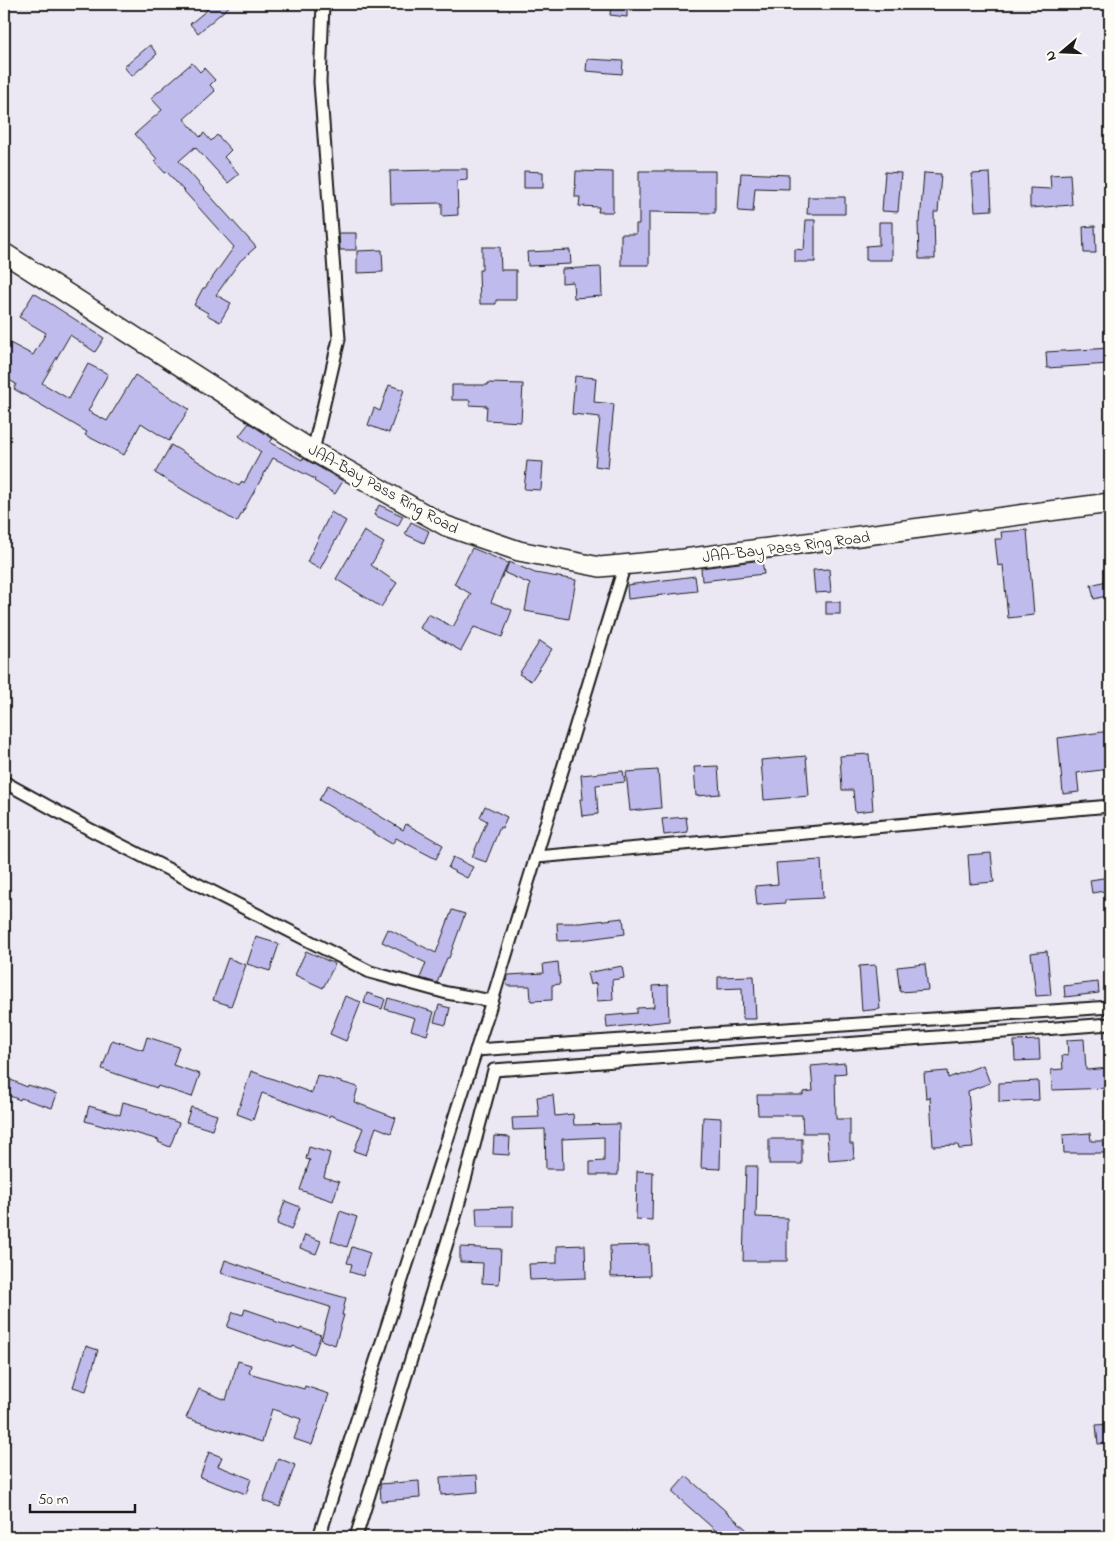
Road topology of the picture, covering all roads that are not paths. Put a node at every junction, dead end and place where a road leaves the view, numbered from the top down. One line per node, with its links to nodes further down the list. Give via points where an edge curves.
1 (323, 4): 3 (street, via 320,82 339,339)
2 (4, 253): 3 (highway, JAA-Bay Pass Ring Road)
3 (313, 450): 5 (highway, JAA-Bay Pass Ring Road, via 446,526 519,552 600,567)
4 (1110, 503): 5 (highway, JAA-Bay Pass Ring Road)
5 (625, 564): 8 (street)
6 (4, 782): 9 (street, via 91,830 370,972 447,993)
7 (1110, 806): 8 (street)
8 (537, 858): 9 (street)
9 (492, 1000): 12 (street)
10 (1110, 1007): 12 (street)
11 (1110, 1024): 14 (street, via 494,1070 455,1217)
12 (476, 1050): 13 (street)
13 (319, 1537)
14 (356, 1537)

